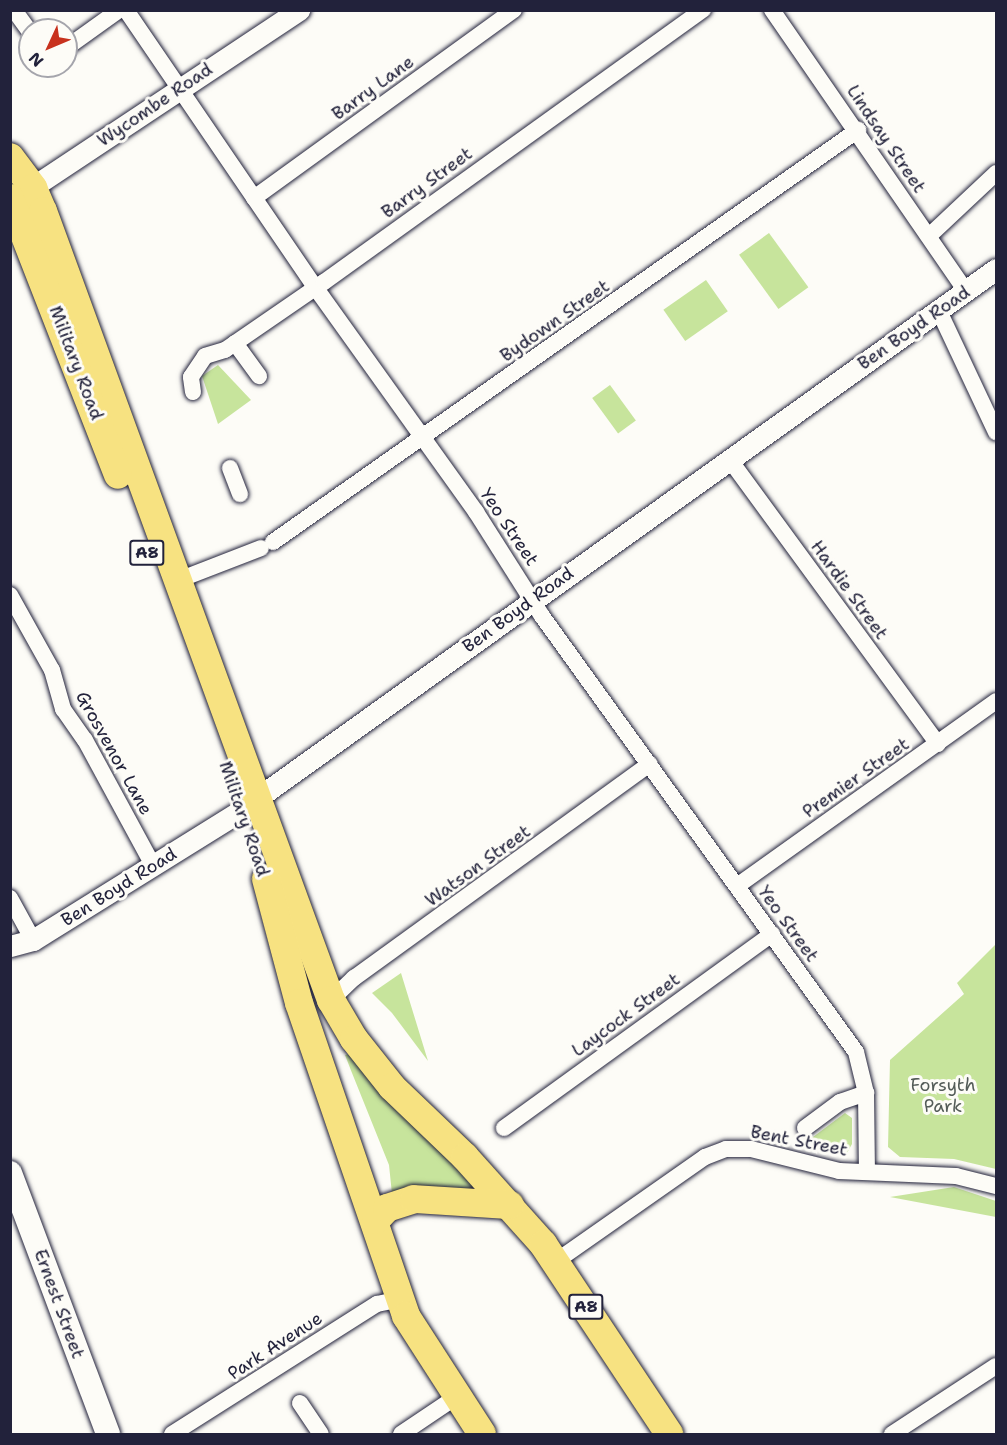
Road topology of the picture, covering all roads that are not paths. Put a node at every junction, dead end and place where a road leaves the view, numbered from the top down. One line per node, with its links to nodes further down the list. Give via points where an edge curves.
1 (119, 10): 7 (street)
2 (126, 10): 8 (street, Yeo Street)
3 (299, 10): 8 (street, Wycombe Road)
4 (514, 10): 13 (street, Barry Lane)
5 (703, 10): 16 (street, Barry Street)
6 (772, 10): 9 (street, Lindsay Street)
7 (78, 39)
8 (178, 87): 12 (street, Wycombe Road); 13 (street, Yeo Street)
9 (858, 130): 14 (street, Lindsay Street); 23 (street, Bydown Street)
10 (10, 156): 12 (highway, Military Road / A8)
11 (996, 173): 14 (street)
12 (19, 195): 27 (highway, Military Road / A8); 33 (highway, Military Road / A8)
13 (254, 198): 16 (street, Yeo Street)
14 (929, 236): 17 (street, Lindsay Street)
15 (996, 269): 17 (street, Ben Boyd Road)
16 (315, 287): 19 (street, Barry Street); 23 (street, Yeo Street)
17 (966, 291): 18 (street, Ben Boyd Road)
18 (939, 311): 22 (street); 24 (street, Ben Boyd Road)
19 (235, 343): 20 (street); 21 (street, Barry Street, via 200,363)
20 (259, 376)
21 (197, 391)
22 (996, 432)
23 (423, 437): 27 (street, Bydown Street, via 267,545); 29 (street, Yeo Street)
24 (730, 460): 29 (street, Ben Boyd Road); 31 (street, Hardie Street)
25 (230, 468): 26 (street)
26 (240, 494)
27 (176, 581): 33 (highway, Military Road / A8)
28 (10, 595): 34 (street, Grosvenor Lane, via 52,670 63,709 85,740)
29 (533, 599): 32 (street, Yeo Street); 33 (street, Ben Boyd Road)
30 (996, 701): 31 (street, Premier Street)
31 (938, 744): 35 (street, Premier Street)
32 (650, 764): 35 (street, Yeo Street); 41 (street, Watson Street, via 354,978)
33 (249, 804): 34 (street, Ben Boyd Road); 41 (highway, Military Road / A8); 43 (highway, Military Road / A8)
34 (154, 867): 38 (street, Ben Boyd Road)
35 (737, 886): 37 (street, Yeo Street)
36 (10, 898): 38 (street)
37 (772, 934): 42 (street, Yeo Street, via 856,1052); 44 (street, Laycock Street)
38 (33, 940): 39 (street, Ben Boyd Road); 40 (street, Ben Boyd Road)
39 (10, 946)
40 (10, 962)
41 (330, 1000): 43 (highway, via 325,1033 332,1058); 49 (highway, Military Road / A8, via 354,1039 392,1087)
42 (866, 1093): 45 (street, via 840,1102); 46 (street, Yeo Street)
43 (332, 1097): 50 (highway, Military Road / A8)
44 (504, 1128)
45 (805, 1128)
46 (867, 1171): 48 (street, Bent Street, via 956,1176); 51 (street, Bent Street, via 839,1171 751,1149 726,1149 705,1157)
47 (10, 1173): 56 (main road, Ernest Street)
48 (996, 1186)
49 (510, 1205): 50 (highway, via 414,1199 387,1208); 51 (highway, A8)
50 (376, 1220): 52 (highway, Military Road / A8)
51 (555, 1262): 61 (highway, A8)
52 (402, 1304): 54 (highway, Military Road / A8, via 414,1332); 57 (street, Park Avenue, via 377,1304)
53 (996, 1366): 62 (street)
54 (456, 1397): 59 (street); 60 (highway, Military Road / A8)
55 (300, 1403): 58 (street)
56 (108, 1434)
57 (172, 1434)
58 (321, 1434)
59 (401, 1434)
60 (482, 1434)
61 (669, 1434)
62 (892, 1434)

